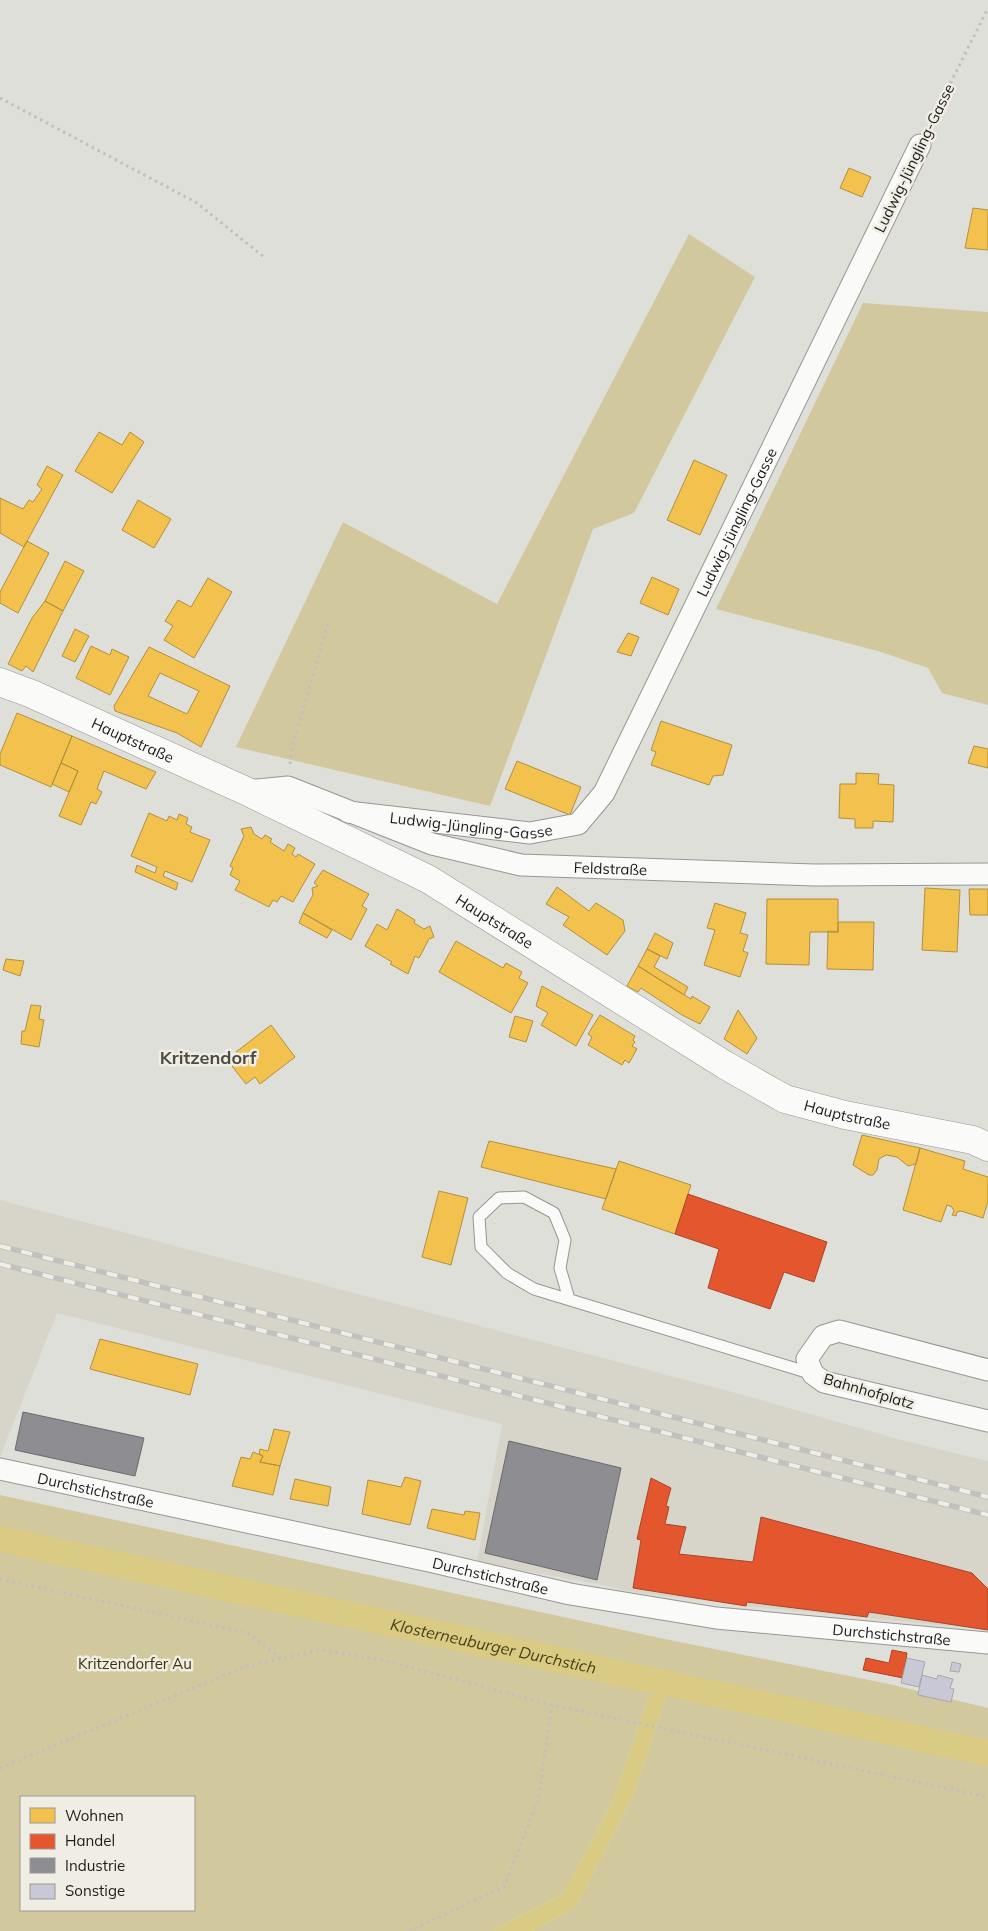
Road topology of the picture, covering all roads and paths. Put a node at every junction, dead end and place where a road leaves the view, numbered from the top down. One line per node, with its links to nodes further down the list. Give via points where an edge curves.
1 (988, 8): 3 (path, Ludwig-Jüngling-Gasse)
2 (0, 98): 4 (path, via 197,203)
3 (920, 145): 9 (street, Ludwig-Jüngling-Gasse, via 604,793 578,824 530,833)
4 (264, 257)
5 (329, 620): 7 (path, via 292,748)
6 (0, 682): 8 (main road, Hauptstraße)
7 (288, 787): 8 (street, Feldstraße); 9 (street, Feldstraße)
8 (246, 791): 11 (main road, Hauptstraße, via 428,879 725,1065 785,1099 845,1116 973,1140)
9 (348, 812): 10 (street, Feldstraße, via 432,844 522,865 815,875)
10 (988, 874)
11 (988, 1147)
12 (569, 1299): 12 (lane, via 534,1289 507,1273 481,1247 479,1217 499,1198 524,1197 554,1213 565,1240 560,1268); 14 (lane)
13 (988, 1370): 14 (street, Bahnhofplatz, via 839,1331 823,1336 807,1359)
14 (813, 1374): 15 (street, Bahnhofplatz, via 824,1382)
15 (988, 1421)
16 (0, 1469): 18 (street, Durchstichstraße, via 570,1594 716,1618)
17 (0, 1579): 19 (path, via 248,1632)
18 (988, 1643)
19 (281, 1658): 20 (path, via 321,1650 386,1661); 21 (path, via 247,1666)
20 (552, 1705): 22 (path); 23 (path, via 538,1801 504,1887)
21 (0, 1768)
22 (988, 1797)
23 (409, 1931)

